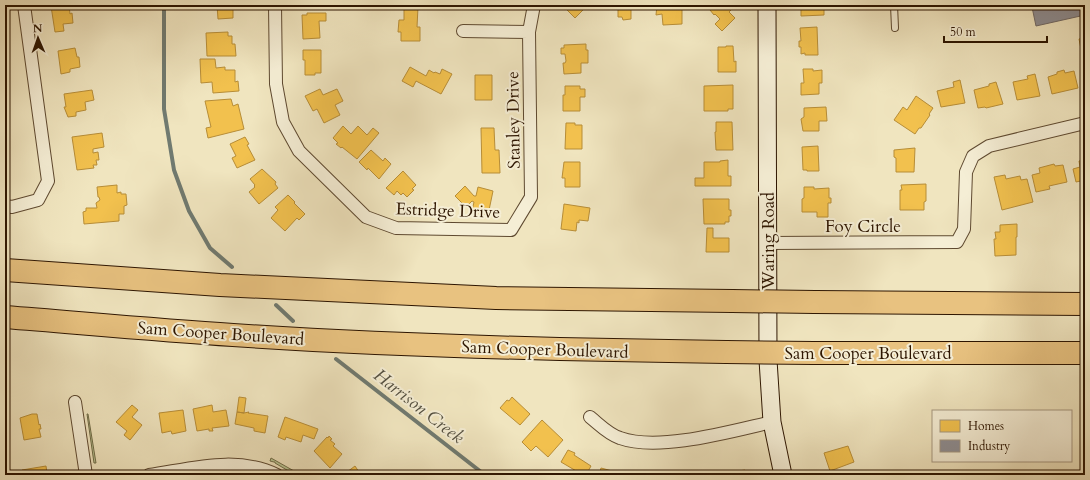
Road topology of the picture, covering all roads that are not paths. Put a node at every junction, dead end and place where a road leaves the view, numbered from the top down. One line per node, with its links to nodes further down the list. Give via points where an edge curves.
1 (24, 5): 10 (street, via 48,181 38,200 12,207)
2 (275, 5): 11 (street, Estridge Drive, via 276,84 283,122 299,151 366,217 396,228)
3 (534, 5): 8 (street, Stanley Drive)
4 (767, 5): 12 (main road, Waring Road)
5 (894, 5): 6 (lane)
6 (895, 28)
7 (463, 31): 8 (street)
8 (529, 32): 11 (street, Stanley Drive, via 531,197)
9 (1085, 123): 12 (street, Foy Circle, via 989,146 973,156 966,172 964,229 957,242)
10 (5, 206)
11 (511, 230)
12 (768, 243): 19 (main road, Waring Road, via 768,360)
13 (5, 270): 14 (highway, bridge, via 496,298)
14 (1085, 304)
15 (5, 317): 16 (highway, Sam Cooper Boulevard, bridge, via 233,335 590,351)
16 (1085, 353)
17 (76, 402): 20 (street)
18 (590, 417): 19 (street, via 610,433 621,438 655,442 704,437)
19 (772, 422): 23 (main road, Waring Road)
20 (86, 475)
21 (149, 475): 22 (street, via 224,464 255,467)
22 (277, 475)
23 (783, 475)

